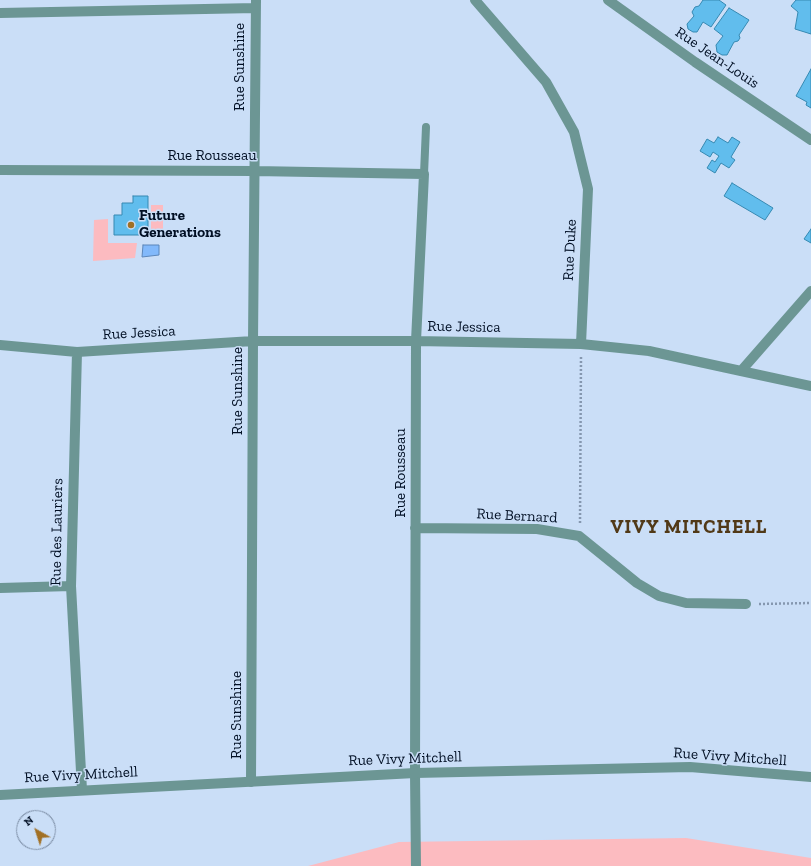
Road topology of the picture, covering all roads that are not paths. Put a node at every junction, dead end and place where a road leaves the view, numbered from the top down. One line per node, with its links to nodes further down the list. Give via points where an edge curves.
1 (475, 0): 13 (street, Rue Duke, via 546,82 574,132 588,189)
2 (608, 0): 6 (street, Rue Jean-Louis)
3 (256, 4): 4 (street); 8 (street, Rue Sunshine)
4 (0, 13)
5 (426, 127): 9 (lane, Rue Rousseau)
6 (811, 140)
7 (0, 170): 8 (street, Rue Rousseau)
8 (255, 171): 9 (street, Rue Rousseau); 11 (street, Rue Sunshine)
9 (424, 174): 12 (street, Rue Rousseau)
10 (811, 291): 16 (street)
11 (253, 341): 12 (street, Rue Jessica); 15 (street, Rue Jessica); 24 (street, Rue Sunshine)
12 (416, 341): 13 (street, Rue Jessica); 18 (street, Rue Rousseau)
13 (581, 344): 16 (street, Rue Jessica, via 649,351)
14 (0, 345): 15 (street)
15 (77, 352): 19 (street, Rue des Lauriers)
16 (741, 371): 17 (street, Rue Jessica)
17 (811, 386)
18 (416, 528): 21 (street, Rue Bernard, via 537,529 580,536 637,583 659,596 686,603); 22 (street, Rue Rousseau)
19 (71, 586): 20 (street); 25 (street, Rue des Lauriers)
20 (0, 588)
21 (746, 604)
22 (415, 773): 23 (street, Rue Vivy Mitchell, via 690,767); 24 (street, Rue Vivy Mitchell); 27 (street, Rue Rousseau)
23 (811, 777)
24 (251, 782): 25 (street, Rue Vivy Mitchell)
25 (82, 790): 26 (street, Rue Vivy Mitchell)
26 (0, 795)
27 (416, 866)

